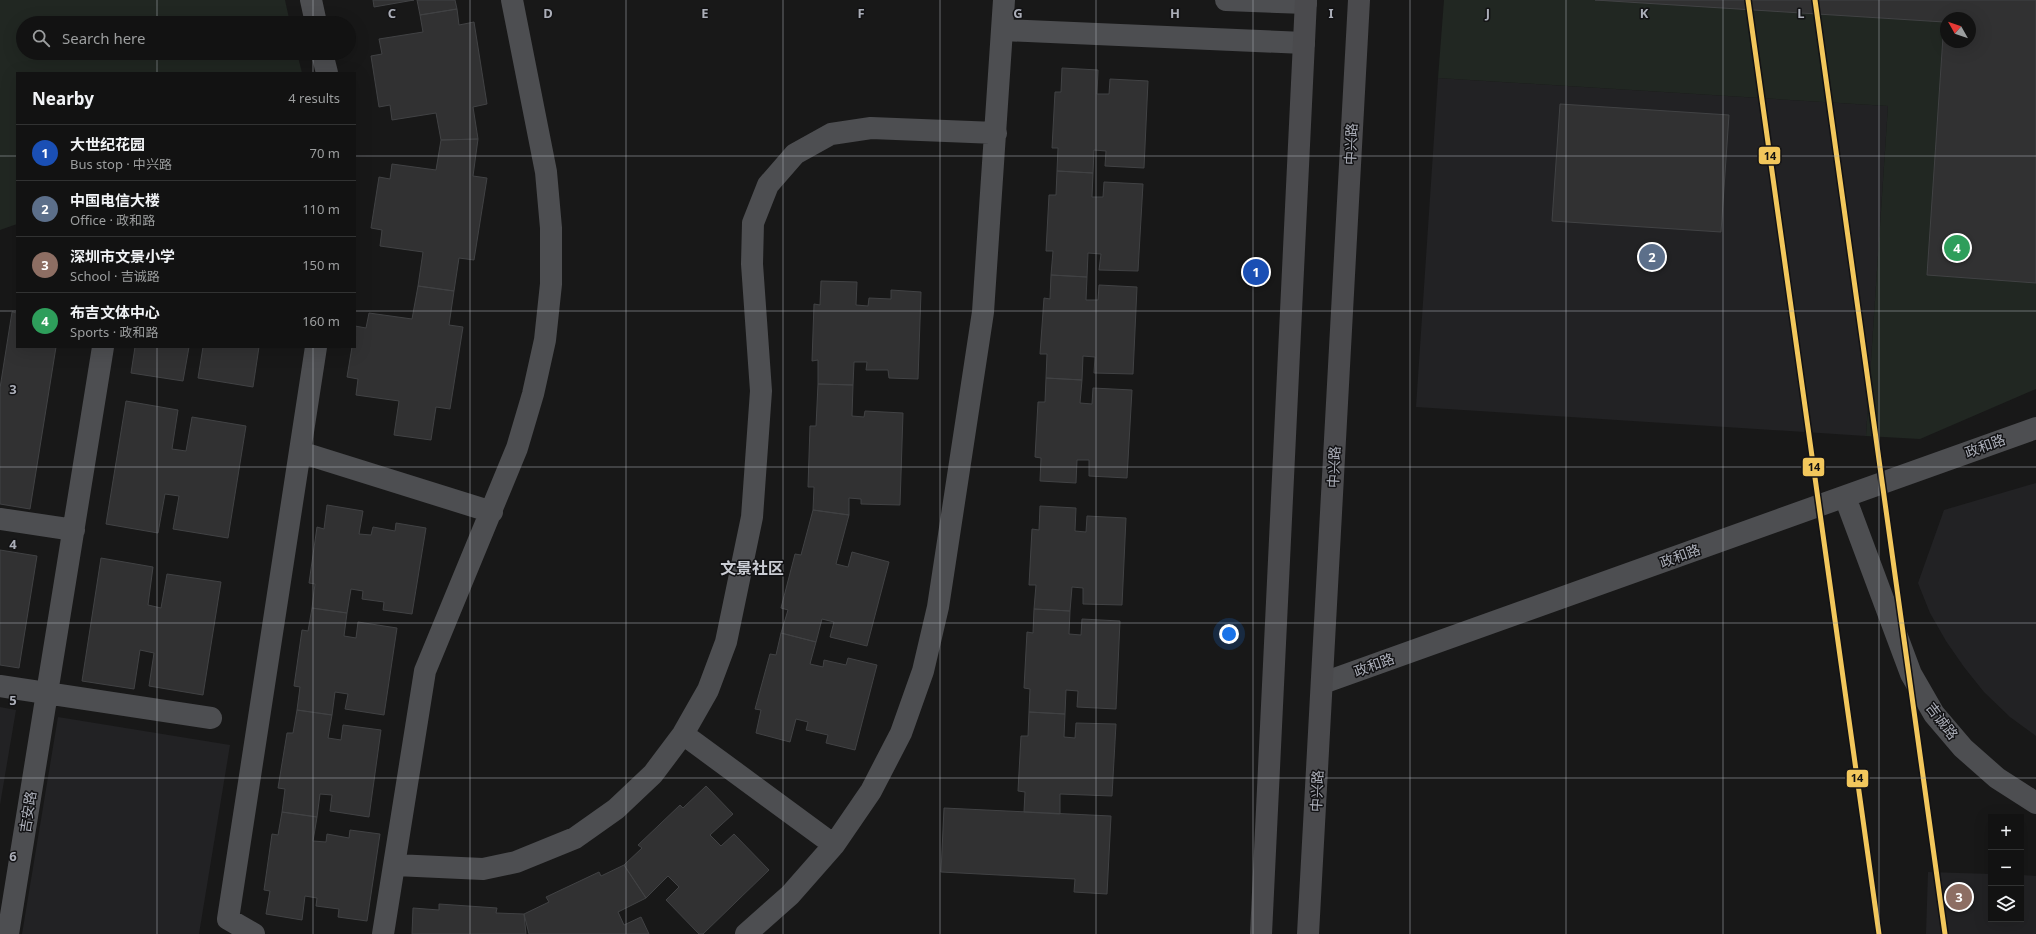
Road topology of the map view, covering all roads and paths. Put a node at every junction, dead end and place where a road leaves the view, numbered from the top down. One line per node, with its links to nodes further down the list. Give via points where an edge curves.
1 (311, 0): 7 (street)
2 (512, 0): 18 (street, via 546,172 551,228 551,284 545,340 533,394 517,448)
3 (1004, 0): 8 (street)
4 (1226, 0): 6 (street)
5 (1359, 0): 21 (main road, 中兴路)
6 (1306, 2): 9 (main road)
7 (314, 16)
8 (1003, 30): 9 (street); 12 (street)
9 (1304, 43): 33 (main road)
10 (324, 60): 11 (street)
11 (327, 72)
12 (996, 133): 25 (street, via 871,128 831,134 794,154 768,185 753,223 752,264 761,390 752,518 726,642 708,690); 27 (street, via 983,312 938,607 923,671 898,739 871,791)
13 (103, 348): 20 (street, 吉安路)
14 (316, 348): 16 (street)
15 (2036, 428): 17 (street, 政和路)
16 (300, 452): 18 (street); 30 (street, via 228,919)
17 (1845, 497): 21 (street, 政和路); 26 (street, 吉诚路, via 1911,674 1934,714 1963,748 1997,778)
18 (492, 512): 28 (street, via 425,671)
19 (0, 519): 20 (street)
20 (74, 530): 23 (street, 吉安路)
21 (1323, 683): 34 (main road, 中兴路)
22 (0, 686): 23 (street)
23 (46, 704): 24 (street); 29 (street, 吉安路)
24 (211, 718)
25 (683, 734): 27 (street); 28 (street, via 652,774 616,809 575,838 516,862 483,868)
26 (2036, 803)
27 (834, 845): 32 (street, via 790,895)
28 (394, 865): 31 (street)
29 (8, 934)
30 (254, 934)
31 (383, 934)
32 (746, 934)
33 (1261, 934)
34 (1308, 934)

